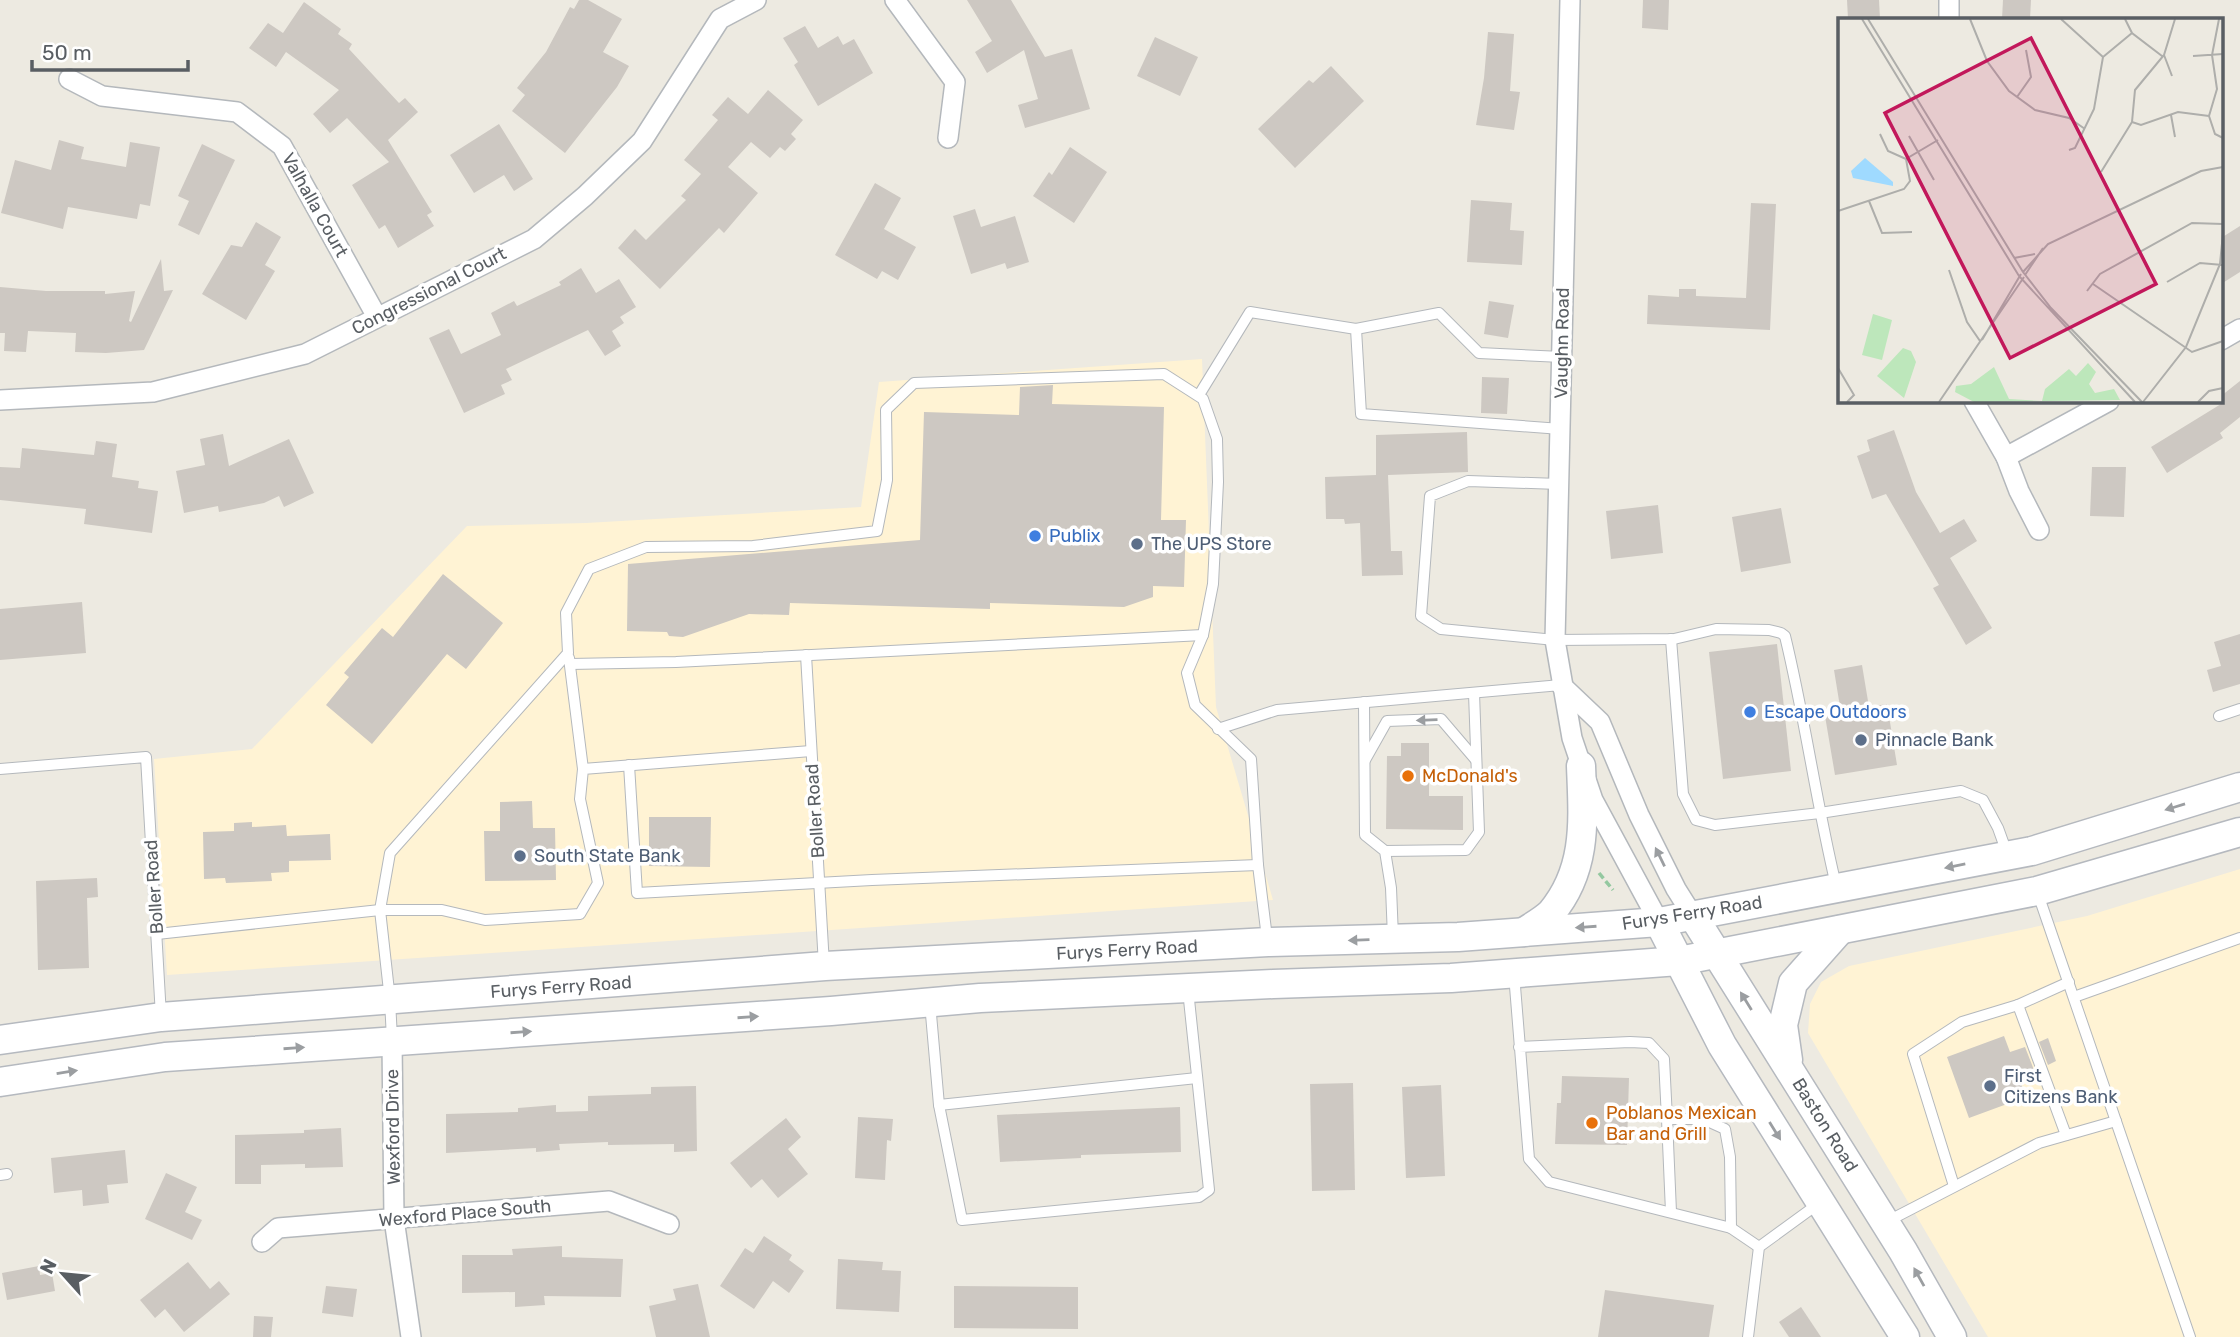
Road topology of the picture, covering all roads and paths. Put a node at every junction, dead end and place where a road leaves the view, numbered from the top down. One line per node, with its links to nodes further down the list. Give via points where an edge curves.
1 (756, 0): 8 (street, Congressional Court, via 720,19 642,141 534,239)
2 (895, 0): 7 (street, via 956,82)
3 (1570, 0): 12 (street, Vaughn Road)
4 (1949, 0): 5 (street)
5 (1950, 18)
6 (69, 79): 8 (street, Valhalla Court, via 102,96 237,112 282,146)
7 (948, 138)
8 (377, 317): 14 (street, Congressional Court, via 305,354 153,392)
9 (1356, 329): 12 (lane, via 1439,313 1479,353); 13 (lane, via 1250,312); 17 (lane, via 1361,414)
10 (2240, 329): 11 (street)
11 (2222, 339)
12 (1562, 357): 17 (street, Vaughn Road)
13 (1199, 395): 21 (lane, via 1217,439 1218,482 1213,584); 24 (lane, via 1164,374 914,383 886,410 887,480 877,531 753,546 646,547 589,569 566,613)
14 (0, 400)
15 (1976, 402): 18 (street)
16 (2107, 402): 18 (street)
17 (1561, 429): 19 (street, Vaughn Road)
18 (2006, 457): 20 (street)
19 (1559, 484): 23 (street, Vaughn Road); 23 (lane, via 1468,481 1430,496 1421,616 1441,629)
20 (2039, 530)
21 (1203, 635): 25 (lane); 32 (lane, via 1187,673 1195,705)
22 (1671, 639): 23 (lane); 41 (lane, via 1716,629 1769,630 1785,636); 41 (lane, via 1683,794 1696,820 1715,825)
23 (1555, 640): 27 (street, Vaughn Road)
24 (568, 653): 26 (lane); 51 (lane, via 390,853)
25 (806, 655): 26 (lane); 33 (lane, Boller Road)
26 (570, 664): 39 (lane)
27 (1561, 685): 28 (lane); 37 (street, Vaughn Road); 52 (street, one-way to 27, via 1639,815 1600,722)
28 (1474, 693): 29 (lane); 35 (lane)
29 (1364, 702): 32 (lane, via 1277,710); 34 (lane)
30 (2240, 709): 31 (lane)
31 (2220, 716)
32 (1218, 729): 45 (lane, via 1251,759)
33 (811, 751): 36 (lane); 47 (lane, Boller Road)
34 (1364, 760): 35 (lane, one-way to 34, via 1441,719 1387,721); 43 (lane, via 1365,835)
35 (1476, 761): 43 (lane, via 1479,832 1466,850)
36 (629, 765): 39 (lane); 47 (lane, via 638,893)
37 (1581, 766): 53 (street, Vaughn Road, via 1592,800); 55 (main road, via 1583,836 1572,883 1550,915)
38 (0, 769): 56 (lane, Boller Road, via 145,757)
39 (583, 769): 51 (lane, via 580,799 598,883 580,914 485,920 442,910)
40 (2240, 788): 44 (main road, Furys Ferry Road, one-way to 44)
41 (1819, 813): 44 (lane, via 1961,790 1983,800); 48 (lane)
42 (2240, 832): 50 (main road)
43 (1385, 851): 58 (lane)
44 (2008, 856): 48 (main road, Furys Ferry Road, one-way to 48)
45 (1258, 865): 47 (lane); 59 (lane)
46 (1592, 867): 49 (path)
47 (820, 882): 62 (lane, Boller Road)
48 (1837, 888): 52 (main road, Furys Ferry Road)
49 (1613, 890)
50 (2037, 891): 54 (main road); 64 (lane)
51 (380, 910): 56 (lane); 67 (lane)
52 (1693, 916): 53 (main road, Furys Ferry Road); 60 (main road, Baston Road)
53 (1659, 922): 55 (main road, Furys Ferry Road, one-way to 55); 61 (main road)
54 (1840, 930): 60 (main road); 74 (main road, via 1793,983 1783,1025)
55 (1524, 932): 58 (main road, Furys Ferry Road)
56 (157, 934): 70 (lane, Boller Road)
57 (2240, 938): 66 (lane)
58 (1393, 939): 59 (main road, Furys Ferry Road, one-way to 59)
59 (1268, 942): 62 (main road, Furys Ferry Road)
60 (1717, 954): 61 (main road); 74 (main road, Baston Road, one-way to 60)
61 (1679, 961): 63 (main road); 82 (main road, one-way to 82, via 1722,1045)
62 (825, 967): 67 (main road, Furys Ferry Road)
63 (1514, 974): 65 (main road); 73 (lane)
64 (2069, 982): 66 (lane); 69 (lane)
65 (1188, 989): 68 (main road); 75 (lane)
66 (2074, 997): 79 (lane)
67 (390, 1000): 70 (main road, Furys Ferry Road); 72 (lane)
68 (930, 1002): 72 (main road, one-way to 68); 77 (lane)
69 (2018, 1005): 80 (lane); 81 (lane, via 1962,1022 1913,1054)
70 (162, 1017): 71 (main road, Furys Ferry Road)
71 (0, 1040)
72 (392, 1041): 76 (main road, one-way to 72, via 165,1057); 84 (street, Wexford Drive)
73 (1519, 1047): 78 (lane, via 1649,1043 1664,1059); 83 (lane, via 1529,1159 1549,1182)
74 (1789, 1070): 85 (main road, Baston Road)
75 (1197, 1078): 77 (lane); 77 (lane, via 1209,1190 1199,1197 962,1220)
76 (0, 1082)
77 (939, 1105)
78 (1667, 1119): 83 (lane); 87 (lane, via 1703,1119 1725,1129)
79 (2116, 1121): 80 (lane); 94 (lane)
80 (2066, 1135): 81 (lane, via 2039,1143)
81 (1954, 1186): 85 (lane)
82 (1820, 1203): 89 (lane); 92 (main road)
83 (1671, 1212): 87 (lane)
84 (394, 1219): 86 (street, Wexford Place South, via 608,1201); 88 (street, Wexford Place South, via 278,1228); 90 (street, Wexford Drive)
85 (1885, 1222): 93 (main road, Baston Road, one-way to 85)
86 (669, 1224)
87 (1731, 1227): 89 (lane)
88 (262, 1242)
89 (1759, 1247): 91 (lane)
90 (411, 1337)
91 (1748, 1337)
92 (1905, 1337)
93 (1952, 1337)
94 (2190, 1337)

